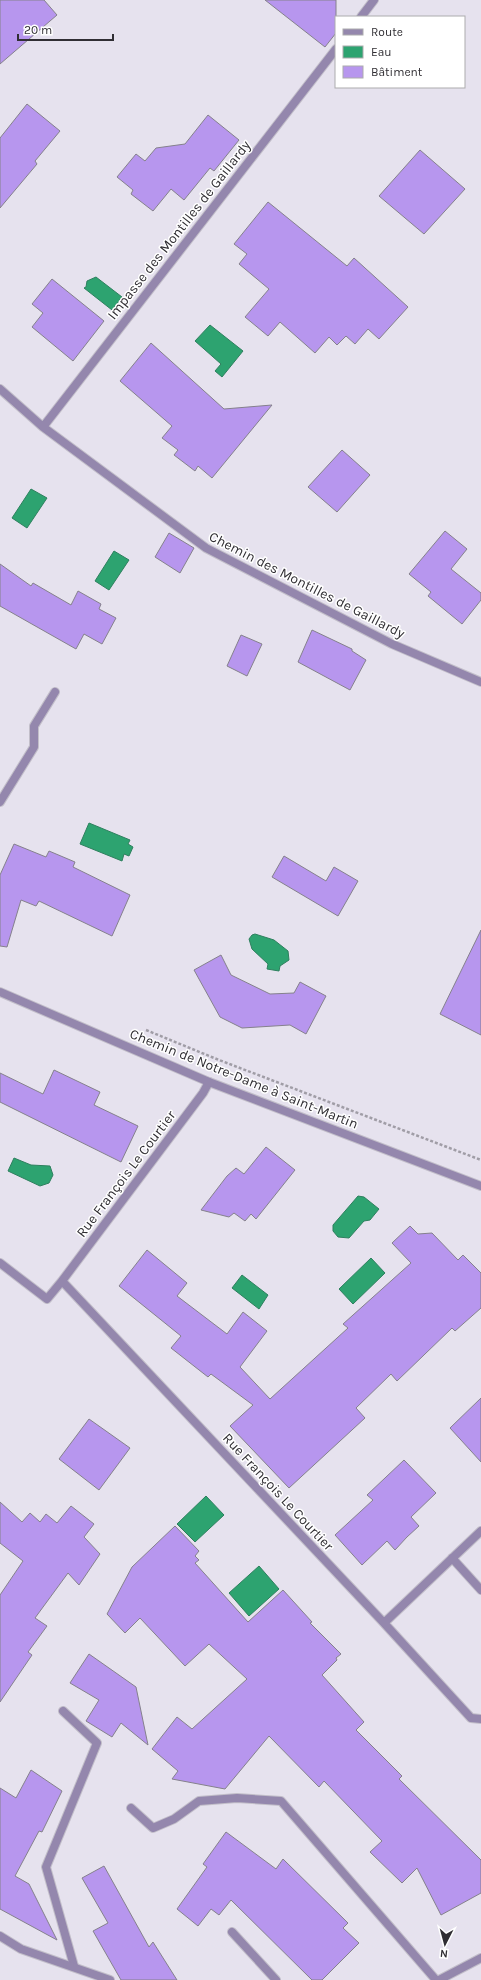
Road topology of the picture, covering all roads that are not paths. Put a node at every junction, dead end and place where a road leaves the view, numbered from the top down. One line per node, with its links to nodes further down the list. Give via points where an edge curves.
1 (374, 0): 2 (street)
2 (362, 16)
3 (335, 50): 5 (street, Impasse des Montilles de Gaillardy)
4 (0, 389): 5 (street, Chemin des Montilles de Gaillardy)
5 (43, 426): 6 (street, Chemin des Montilles de Gaillardy, via 206,548 392,644)
6 (481, 682)
7 (55, 692): 8 (street, via 34,726 34,747)
8 (0, 802)
9 (0, 992): 10 (street, Chemin de Notre-Dame à Saint-Martin)
10 (209, 1082): 11 (street, Chemin de Notre-Dame à Saint-Martin); 13 (street, Rue François Le Courtier)
11 (481, 1186)
12 (0, 1263): 13 (street, Rue François Le Courtier, via 47,1299)
13 (62, 1280): 17 (street, Rue François Le Courtier)
14 (481, 1531): 15 (street)
15 (452, 1558): 16 (street); 17 (street)
16 (481, 1590)
17 (384, 1624): 19 (street, Rue François Le Courtier, via 471,1718)
18 (63, 1711): 24 (street, via 97,1743 46,1867)
19 (481, 1720)
20 (131, 1808): 27 (street, via 153,1828 174,1819 199,1801 237,1798 281,1801)
21 (232, 1932): 26 (street)
22 (0, 1936): 24 (street, via 21,1949)
23 (481, 1958): 27 (street)
24 (74, 1966): 25 (street)
25 (110, 1980)
26 (276, 1980)
27 (438, 1980)

